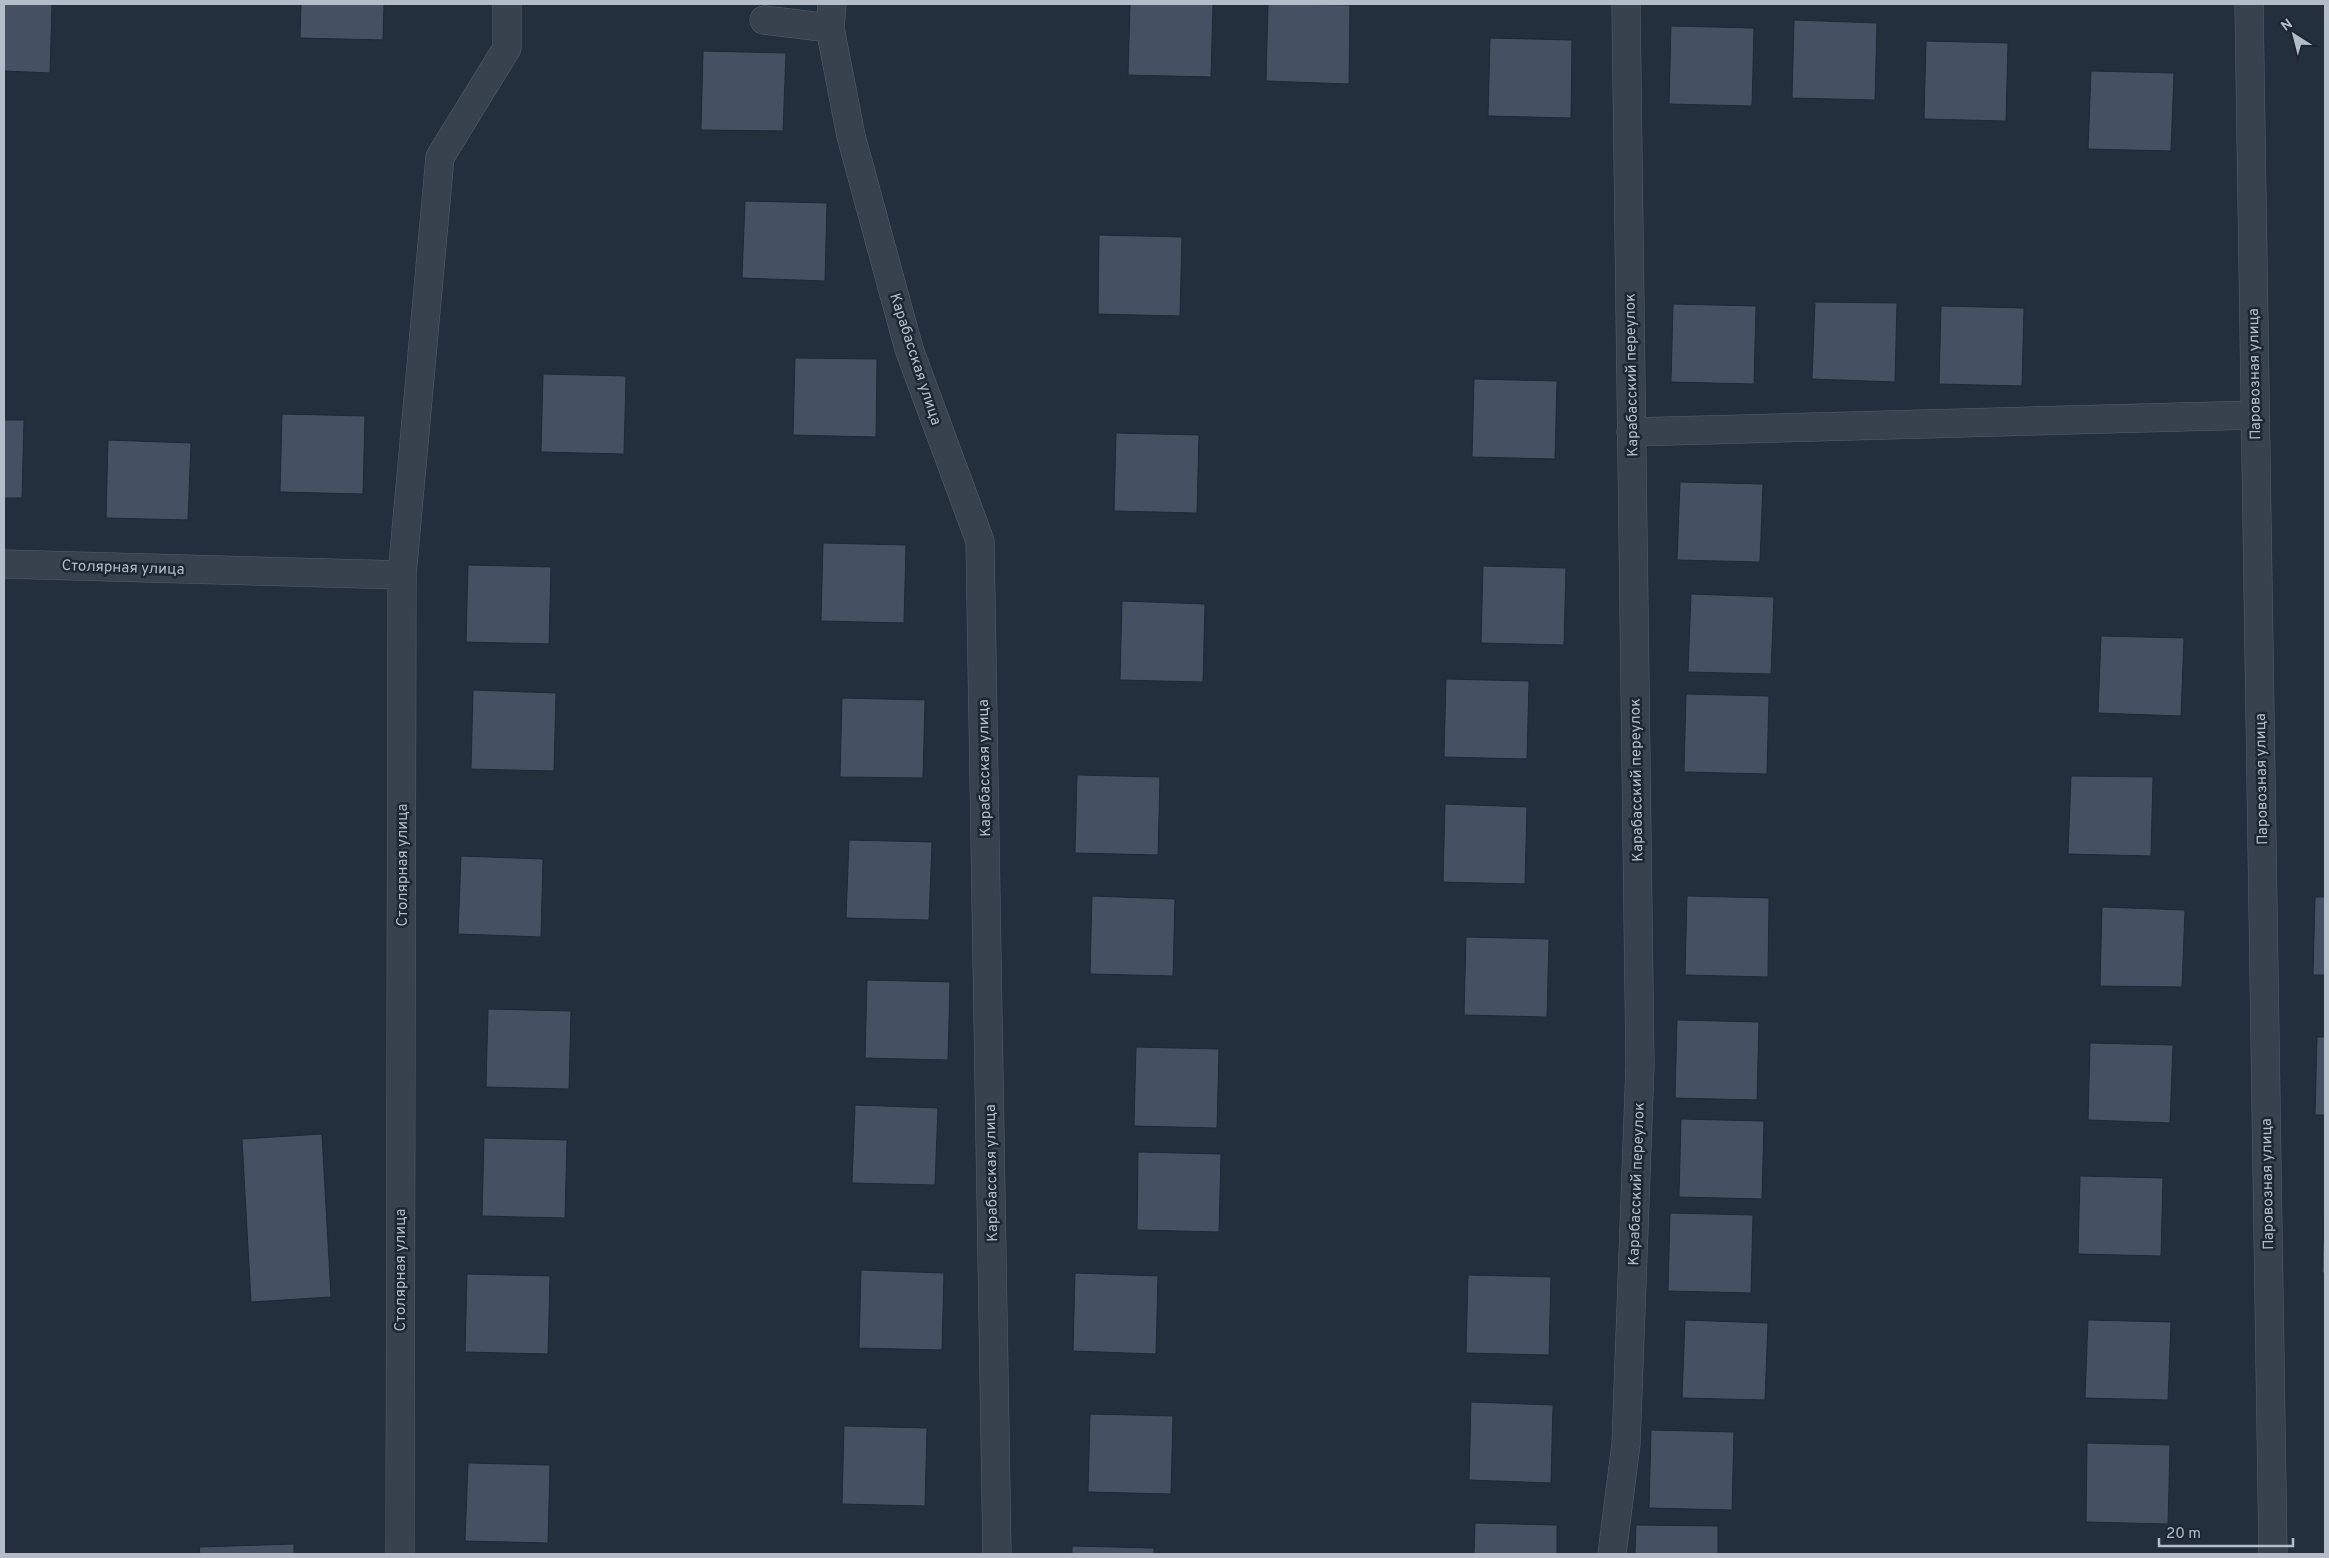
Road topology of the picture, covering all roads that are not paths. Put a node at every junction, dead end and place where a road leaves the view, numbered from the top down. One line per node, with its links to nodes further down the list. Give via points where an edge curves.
1 (507, 4): 9 (street, via 506,48 440,157)
2 (1626, 4): 7 (street, Карабасский переулок)
3 (2249, 4): 6 (street, Паровозная улица)
4 (831, 16): 5 (street); 11 (street, Карабасская улица, via 850,136 909,349 980,541)
5 (764, 20)
6 (2255, 415): 7 (street); 13 (street, Паровозная улица)
7 (1631, 432): 12 (street, Карабасский переулок, via 1640,1065 1626,1444)
8 (4, 564): 9 (street, Столярная улица)
9 (402, 575): 10 (street, Столярная улица)
10 (400, 1554)
11 (997, 1554)
12 (1612, 1554)
13 (2273, 1554)

